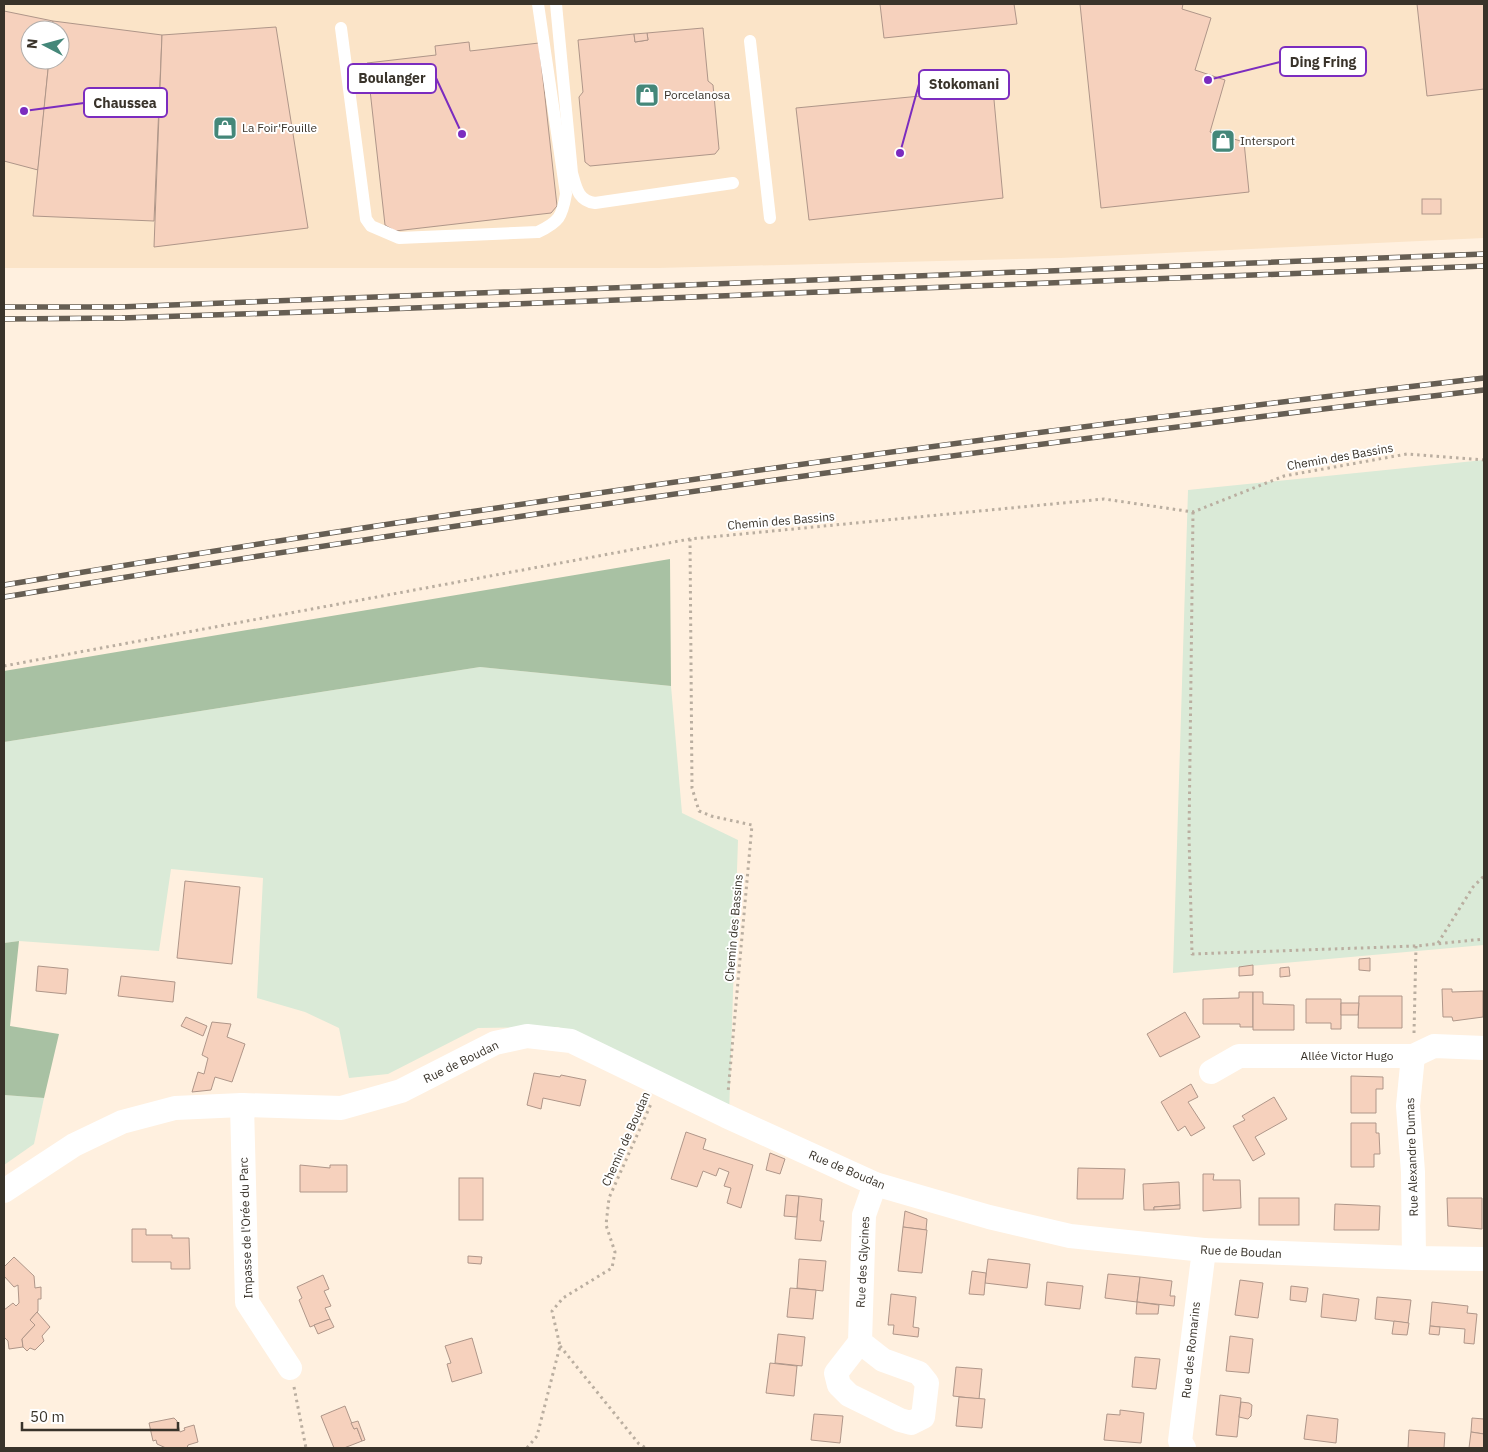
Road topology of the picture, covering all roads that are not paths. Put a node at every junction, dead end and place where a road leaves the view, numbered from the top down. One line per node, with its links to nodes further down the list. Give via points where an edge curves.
1 (538, 4): 3 (lane, via 566,194 564,211 555,224 538,232 399,238 371,226 366,219)
2 (556, 4): 5 (lane, via 572,173 578,193 587,202 595,203)
3 (341, 28)
4 (750, 41): 6 (lane)
5 (733, 184)
6 (770, 218)
7 (1484, 1048): 8 (street, Allée Victor Hugo, via 1434,1046)
8 (1413, 1056): 9 (street, Allée Victor Hugo, via 1239,1056); 14 (street, Rue Alexandre Dumas, via 1408,1106)
9 (1211, 1072)
10 (242, 1106): 11 (street, Rue de Boudan, via 341,1108 401,1091 495,1043 527,1036 571,1041); 12 (street, Rue de Boudan, via 175,1108 122,1122 74,1145); 17 (street, Impasse de l'Orée du Parc, via 247,1302)
11 (875, 1184): 13 (street, Rue de Boudan, via 1070,1236); 16 (street, Rue des Glycines, via 864,1215)
12 (4, 1191)
13 (1204, 1250): 14 (street, Rue de Boudan); 18 (street, Rue des Romarins, via 1180,1441)
14 (1414, 1258): 15 (street, Rue de Boudan)
15 (1484, 1259)
16 (860, 1342)
17 (290, 1368)
18 (1184, 1448)

